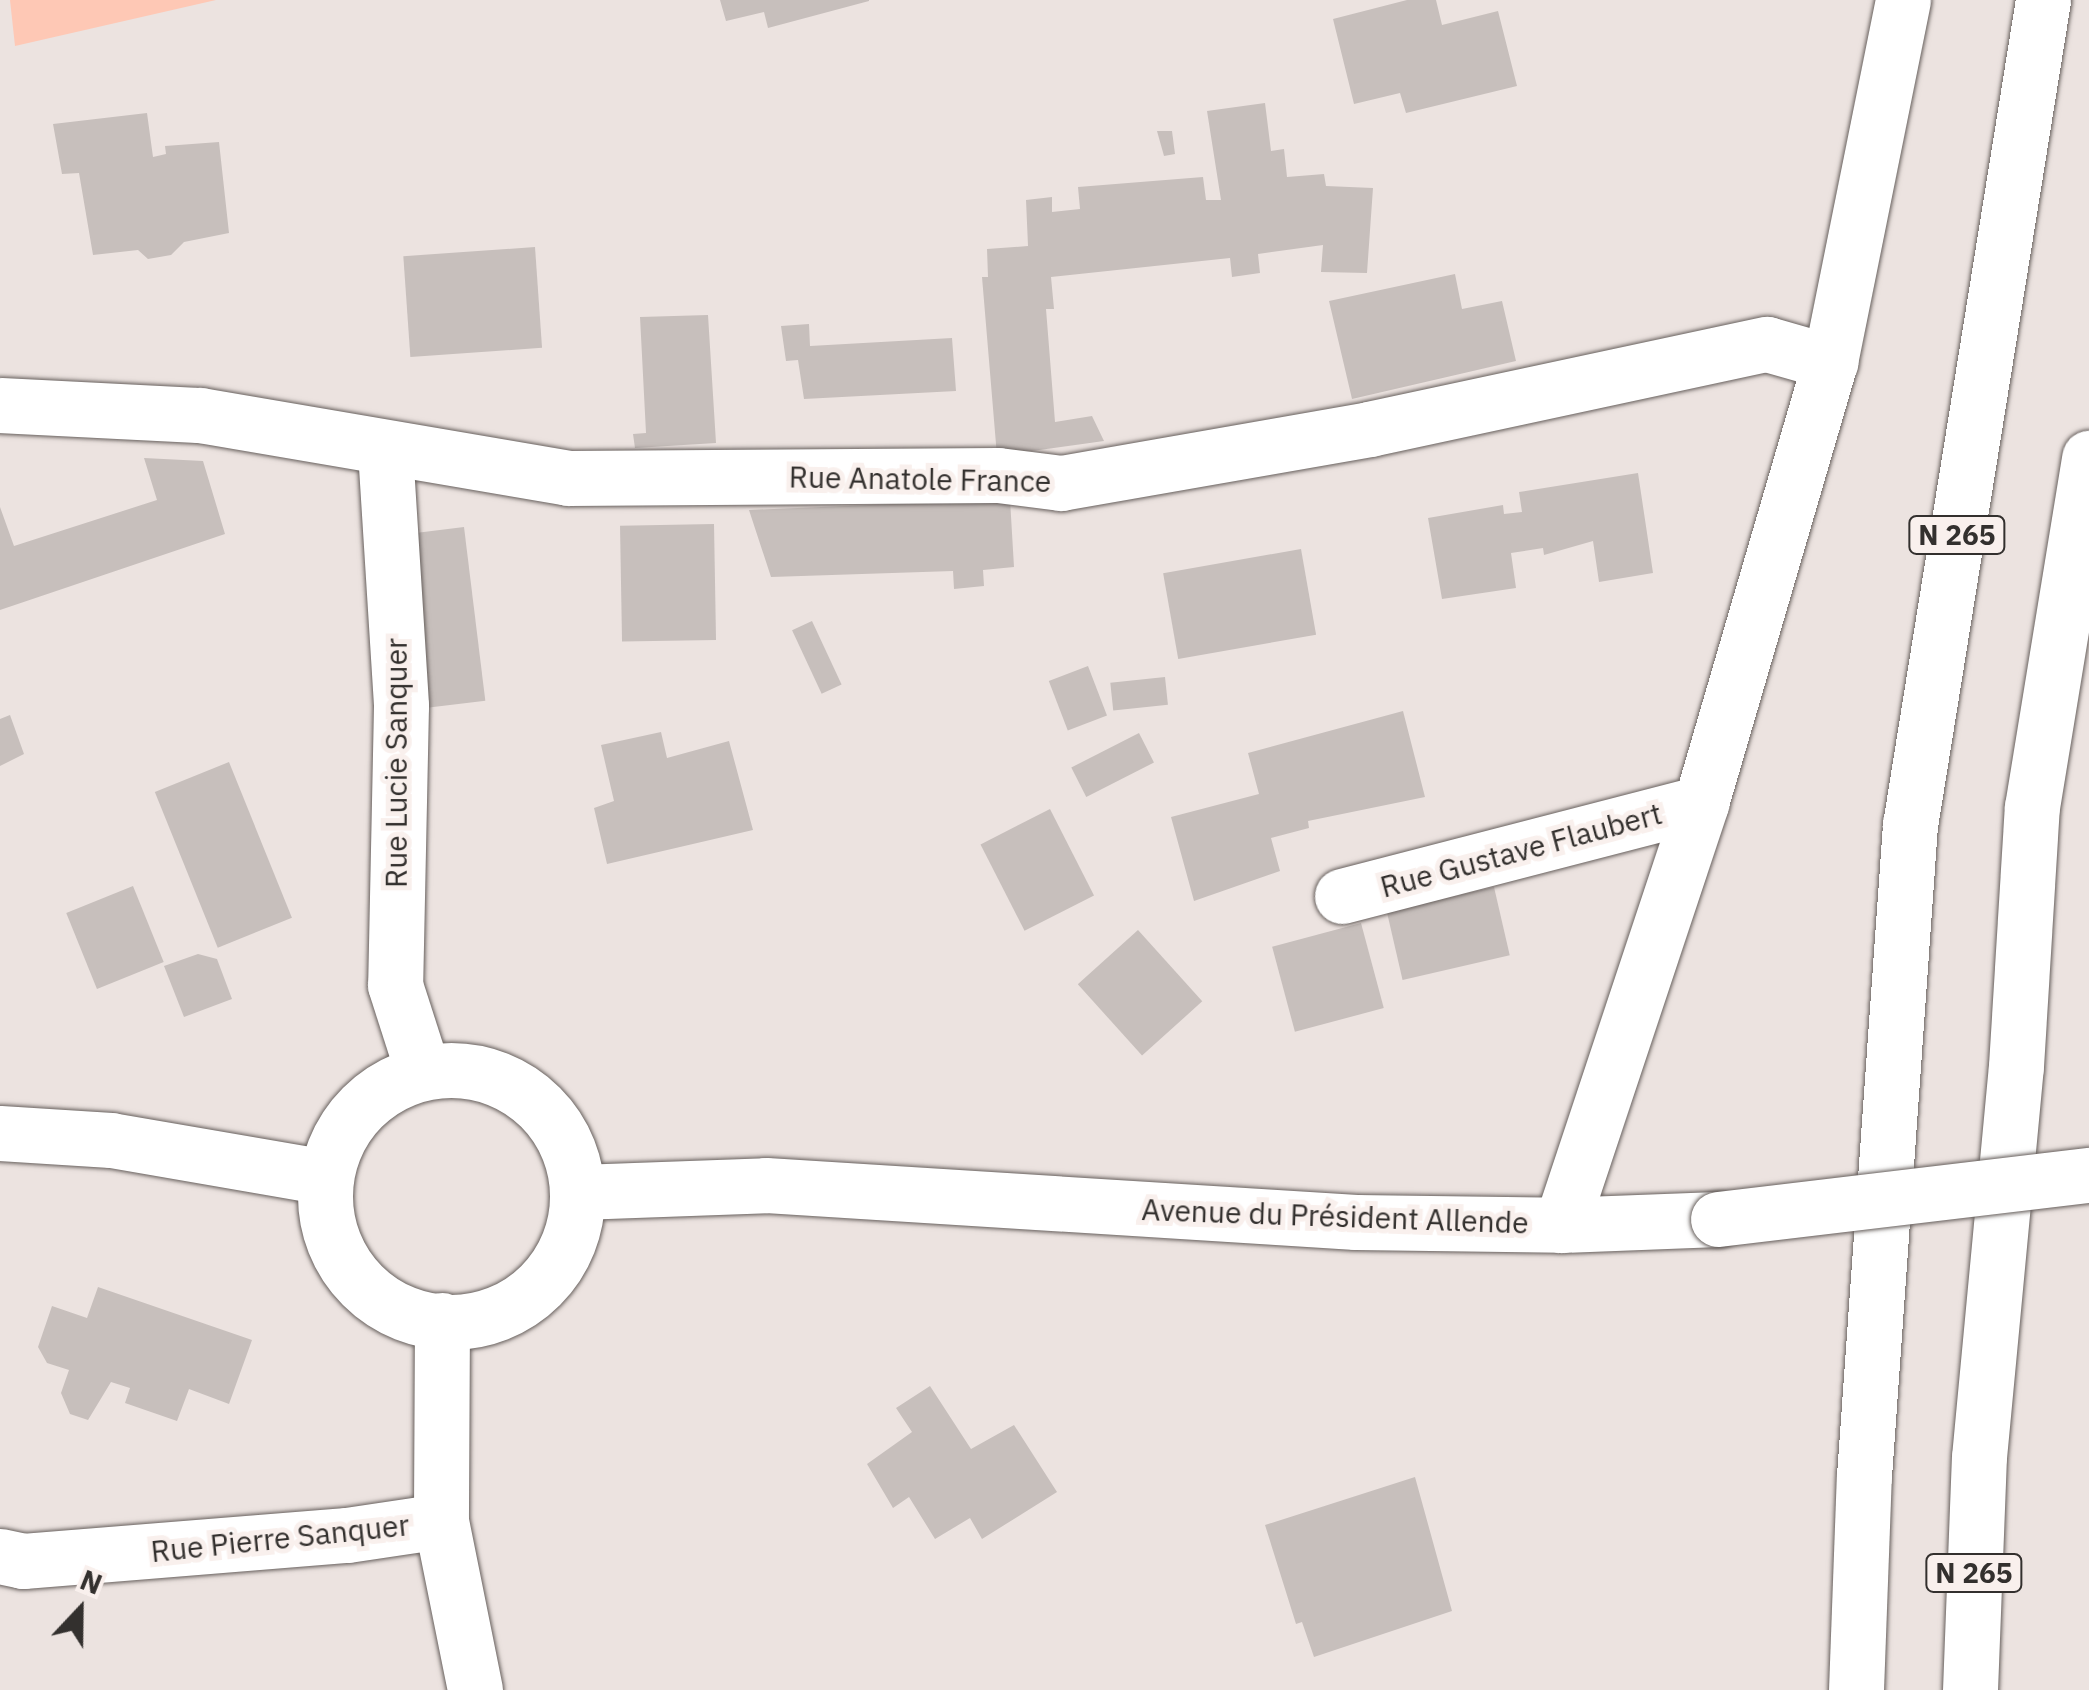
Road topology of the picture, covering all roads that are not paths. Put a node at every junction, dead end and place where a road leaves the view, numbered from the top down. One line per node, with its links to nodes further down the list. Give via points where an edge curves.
1 (1903, 0): 3 (main road)
2 (2043, 0): 19 (main road, N 265, via 1910,825 1864,1476)
3 (1830, 362): 5 (main road, Rue Anatole France, via 1767,344 1369,429 1061,483 998,475 568,478); 7 (main road)
4 (0, 405): 5 (main road, Rue Anatole France, via 200,415)
5 (385, 450): 9 (main road, Rue Lucie Sanquer, via 401,706 395,985)
6 (2089, 458): 20 (main road, N 265, via 2032,807 2016,1066 1978,1457)
7 (1701, 803): 8 (main road, Rue Gustave Flaubert); 14 (main road)
8 (1342, 896)
9 (422, 1072): 12 (main road, via 376,1092 342,1129); 13 (main road, via 466,1070 510,1084 534,1102 570,1148)
10 (0, 1133): 12 (main road, via 111,1140)
11 (2089, 1176): 14 (main road, Avenue du Président Allende, bridge, via 1718,1219)
12 (325, 1177): 15 (main road, via 329,1233 357,1284 404,1316)
13 (578, 1192): 14 (main road, Avenue du Président Allende, via 766,1184 1356,1222); 15 (main road, via 574,1231 558,1266 533,1295 499,1315 461,1324)
14 (1560, 1226)
15 (442, 1320): 16 (main road)
16 (441, 1520): 17 (main road, Rue Pierre Sanquer, via 347,1535 80,1557); 18 (main road)
17 (0, 1556)
18 (475, 1690)
19 (1856, 1690)
20 (1970, 1690)

